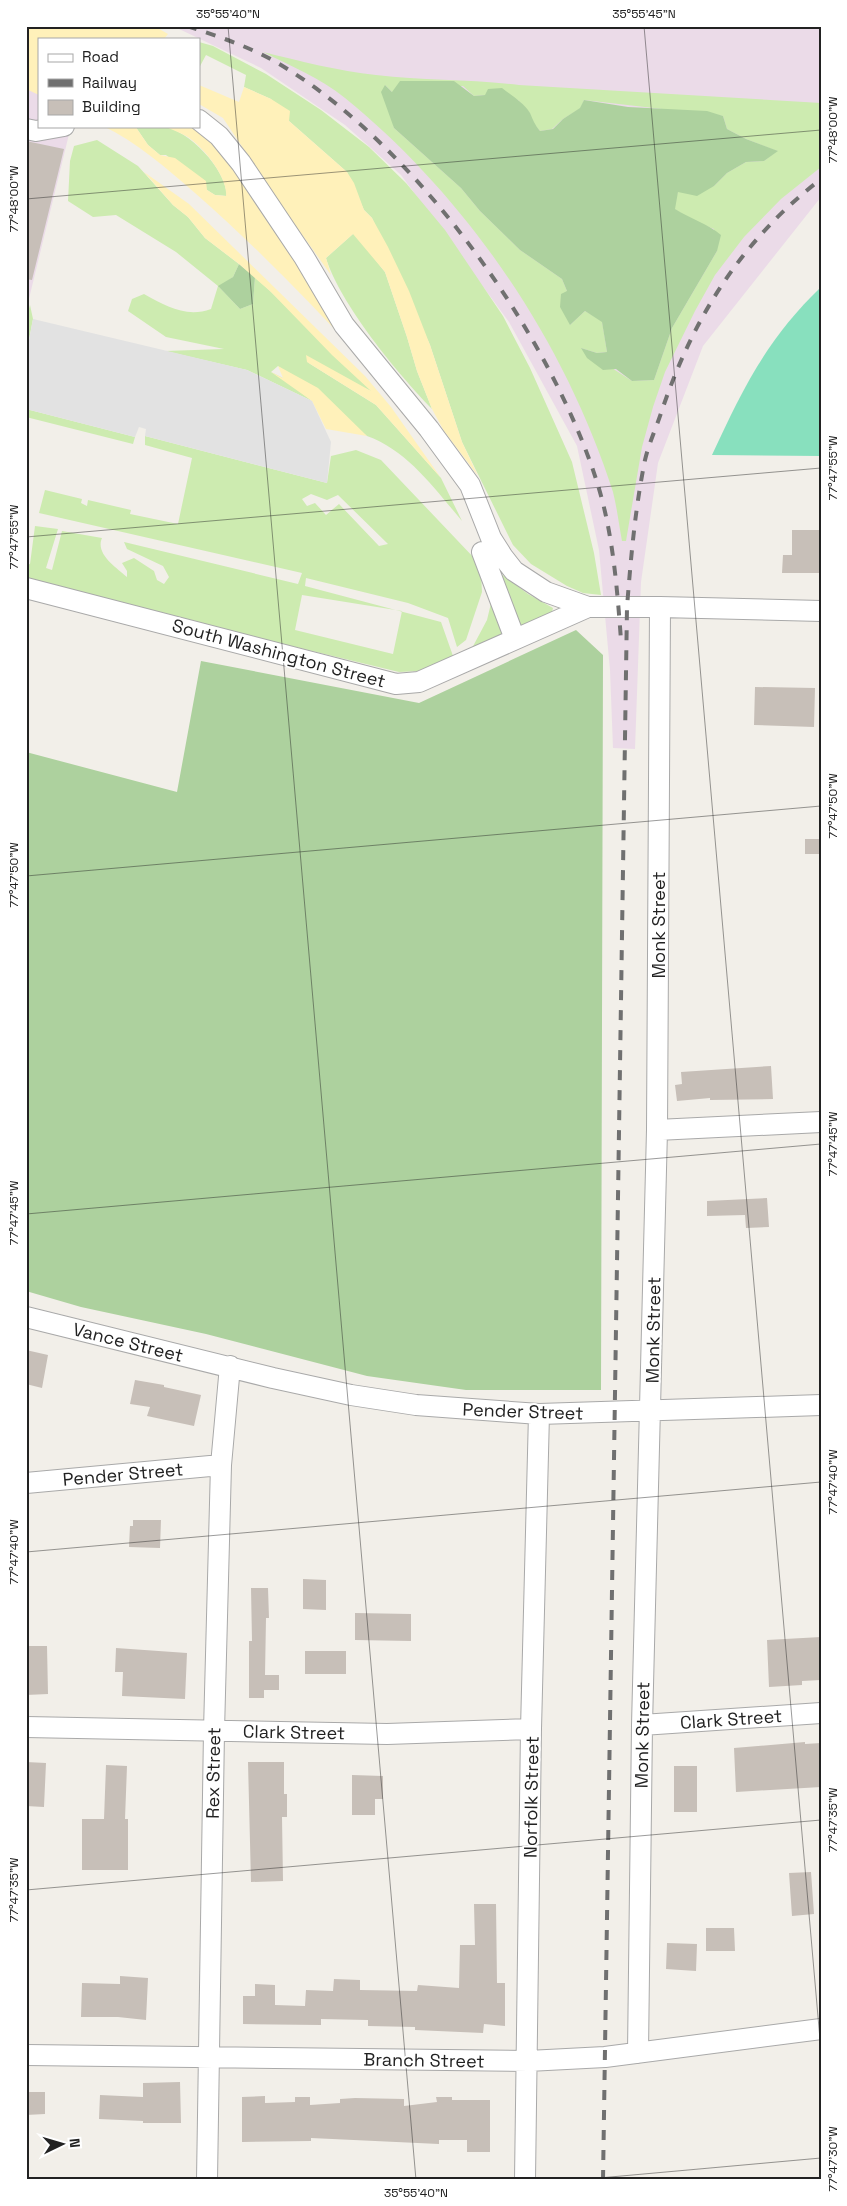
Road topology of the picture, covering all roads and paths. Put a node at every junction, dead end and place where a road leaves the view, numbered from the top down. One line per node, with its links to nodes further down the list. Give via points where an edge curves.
1 (200, 121): 6 (street, via 219,136 241,162 304,257 344,325 470,485 491,538 514,571 546,592)
2 (53, 128): 3 (street)
3 (26, 129)
4 (482, 552): 9 (street)
5 (26, 588): 9 (street, South Washington Street, via 396,684 418,682)
6 (588, 607): 7 (street, South Washington Street); 9 (street, South Washington Street)
7 (660, 607): 8 (street, South Washington Street); 11 (street, Monk Street)
8 (821, 611)
9 (515, 639)
10 (821, 1122): 11 (street)
11 (657, 1130): 15 (street, Monk Street)
12 (26, 1317): 13 (street, Vance Street)
13 (230, 1366): 16 (street, Pender Street, via 351,1395 416,1405); 17 (street, Rex Street)
14 (821, 1405): 15 (street, Pender Street)
15 (651, 1411): 16 (street, Pender Street); 20 (street, Monk Street)
16 (539, 1414): 22 (street, Norfolk Street)
17 (221, 1465): 18 (street, Pender Street); 23 (street, Rex Street)
18 (26, 1483)
19 (821, 1713): 20 (street, Clark Street)
20 (642, 1725): 25 (street, Monk Street)
21 (26, 1727): 23 (street, Clark Street)
22 (531, 1729): 23 (street, Clark Street, via 436,1733); 28 (street, Norfolk Street)
23 (214, 1731): 27 (street, Rex Street)
24 (821, 2029): 25 (street, Branch Street)
25 (638, 2053): 28 (street, Branch Street)
26 (26, 2055): 27 (street, Branch Street)
27 (209, 2058): 28 (street, Branch Street); 29 (street, Rex Street)
28 (528, 2061): 30 (street, Norfolk Street)
29 (207, 2180)
30 (526, 2180)

